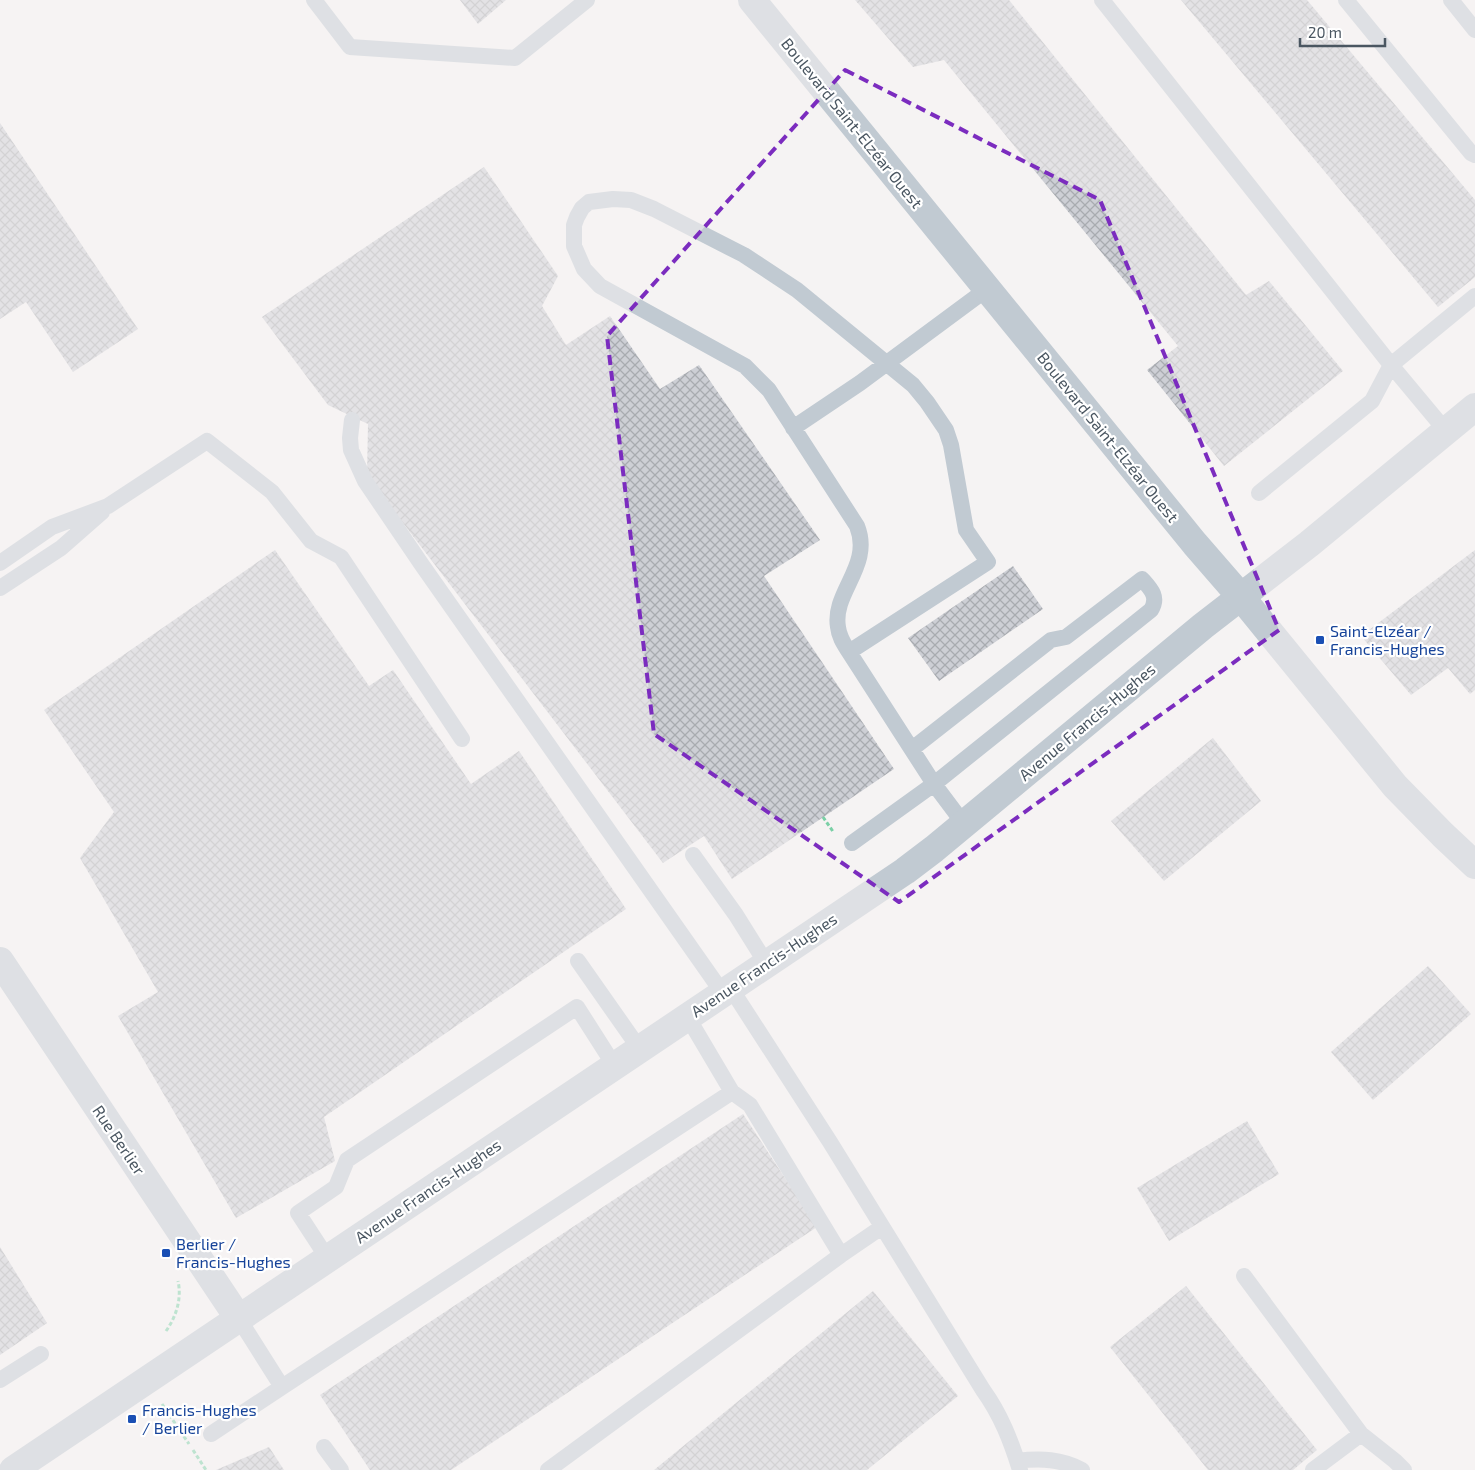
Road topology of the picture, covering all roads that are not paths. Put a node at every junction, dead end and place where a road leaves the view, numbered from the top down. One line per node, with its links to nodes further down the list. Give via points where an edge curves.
1 (314, 0): 2 (lane, via 350,47 515,58)
2 (587, 0)
3 (752, 0): 9 (street, Boulevard Saint-Elzéar Ouest)
4 (1102, 0): 12 (lane)
5 (1346, 0): 8 (lane)
6 (1451, 0): 7 (lane)
7 (1475, 30)
8 (1475, 155)
9 (987, 289): 11 (lane); 21 (street, Boulevard Saint-Elzéar Ouest)
10 (1475, 296): 12 (lane)
11 (887, 363): 15 (lane); 15 (lane, via 797,290 744,254 654,208 613,198 589,202 582,208 574,225 574,246 584,269 600,286 745,366 769,390); 22 (lane, via 913,385 946,430 966,530 988,562)
12 (1391, 365): 16 (lane); 17 (lane, via 1372,402)
13 (1475, 407): 16 (street, Avenue Francis-Hughes)
14 (352, 420): 33 (lane, via 351,450 366,481 433,581)
15 (793, 428): 22 (lane, via 860,534 858,561 837,617 841,639)
16 (1446, 431): 21 (street, Avenue Francis-Hughes)
17 (1259, 493)
18 (108, 506): 19 (lane, via 52,527); 20 (lane, via 62,548); 23 (lane, via 207,440 272,492 311,541 340,557)
19 (0, 563)
20 (0, 588)
21 (1241, 597): 26 (street, Avenue Francis-Hughes); 29 (street, Boulevard Saint-Elzéar Ouest, via 1395,786)
22 (849, 652): 24 (lane)
23 (462, 738)
24 (912, 749): 25 (lane); 25 (lane, via 1052,640 1066,637 1142,579 1152,589 1155,604 1151,610)
25 (934, 784): 26 (lane); 27 (lane)
26 (964, 824): 32 (street, Avenue Francis-Hughes, via 881,888)
27 (852, 842)
28 (693, 855): 32 (lane)
29 (1475, 865)
30 (0, 961): 44 (street, Rue Berlier)
31 (578, 961): 35 (lane)
32 (766, 963): 33 (street, Avenue Francis-Hughes)
33 (726, 990): 34 (street, Avenue Francis-Hughes); 40 (lane)
34 (687, 1016): 37 (street, Avenue Francis-Hughes); 39 (lane)
35 (617, 1017): 36 (lane); 37 (lane)
36 (594, 1033): 38 (lane); 42 (lane, via 577,1007 348,1160 336,1187 298,1213)
37 (640, 1048): 38 (street, Avenue Francis-Hughes)
38 (614, 1065): 42 (street, Avenue Francis-Hughes)
39 (732, 1092): 41 (lane, via 750,1105); 47 (lane)
40 (882, 1227): 41 (lane); 51 (lane, via 996,1409)
41 (841, 1255): 54 (lane)
42 (328, 1259): 44 (street, Avenue Francis-Hughes)
43 (1244, 1276): 49 (lane)
44 (239, 1319): 47 (lane); 52 (street, Avenue Francis-Hughes)
45 (41, 1354): 46 (lane)
46 (0, 1380)
47 (282, 1388): 48 (lane)
48 (211, 1434)
49 (1361, 1434): 56 (lane); 57 (lane)
50 (324, 1446): 53 (lane)
51 (1019, 1466): 55 (lane, via 1036,1458 1052,1459)
52 (13, 1470)
53 (341, 1470)
54 (548, 1470)
55 (1082, 1470)
56 (1313, 1470)
57 (1404, 1470)

